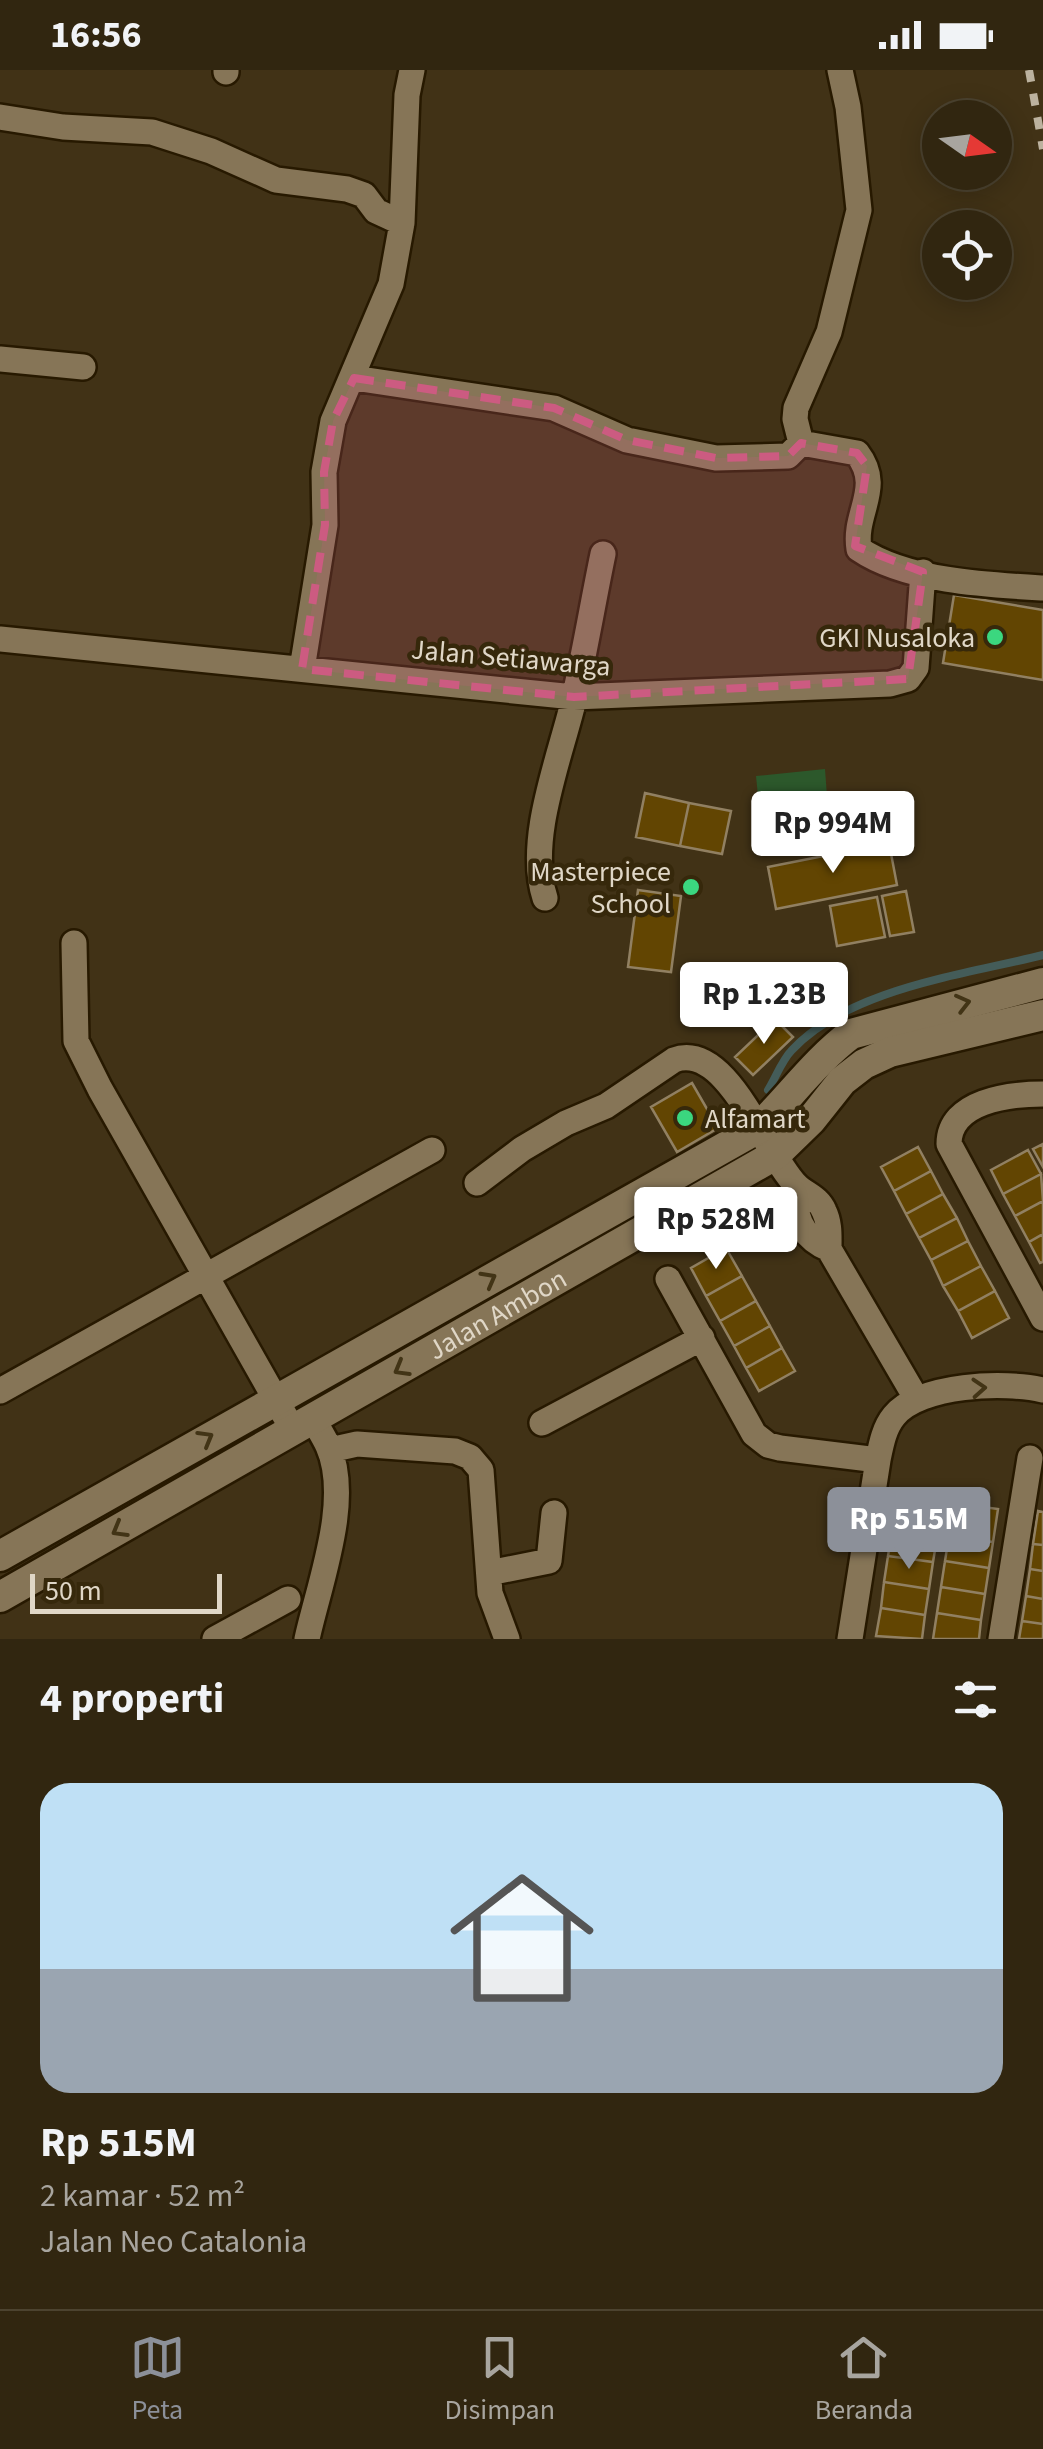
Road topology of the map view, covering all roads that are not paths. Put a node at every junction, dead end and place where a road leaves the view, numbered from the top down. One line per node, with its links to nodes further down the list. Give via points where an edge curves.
1 (412, 70): 4 (street)
2 (840, 70): 8 (street, via 860,210 829,332 796,408)
3 (0, 117): 4 (street, via 152,132 276,180 364,194 376,211)
4 (402, 224): 7 (street, via 390,284)
5 (0, 359): 6 (street)
6 (84, 368)
7 (354, 378): 8 (street, via 554,408 627,440 716,458 788,456); 13 (street, via 334,421 324,472 325,525)
8 (801, 443): 10 (street, via 856,453 867,466 870,486 859,548)
9 (603, 554): 14 (street)
10 (923, 572): 11 (street); 14 (street, Jalan Setiawarga, via 916,668 908,679)
11 (1043, 588)
12 (0, 639): 13 (street, Jalan Setiawarga)
13 (302, 669): 14 (street, Jalan Setiawarga)
14 (574, 697): 15 (street, via 541,839)
15 (545, 898)
16 (74, 944): 24 (street, via 76,1040)
17 (1043, 983): 20 (street, Jalan Ambon, one-way to 17, via 824,1053 851,1034)
18 (1043, 1015): 22 (street, Jalan Ambon, via 864,1064)
19 (1043, 1094): 26 (street, via 968,1108 952,1124 948,1144)
20 (757, 1129): 22 (street); 23 (street, via 724,1076 684,1056 522,1149); 31 (street, Jalan Ambon, one-way to 20)
21 (432, 1150): 24 (street)
22 (775, 1155): 30 (street, via 822,1206 828,1249); 33 (street, Jalan Ambon, one-way to 33)
23 (477, 1183)
24 (208, 1277): 29 (street); 31 (street)
25 (668, 1279): 27 (street)
26 (1043, 1318)
27 (702, 1338): 32 (street); 36 (street, via 754,1434 768,1445)
28 (1043, 1390): 30 (street, one-way to 28, via 978,1386)
29 (0, 1392)
30 (916, 1398): 36 (street, via 894,1416)
31 (274, 1399): 33 (street); 38 (street, Jalan Ambon, one-way to 31)
32 (542, 1423)
33 (303, 1425): 34 (street); 40 (street, Jalan Ambon, one-way to 40)
34 (330, 1450): 39 (street, via 358,1444 455,1451 470,1458 481,1470); 43 (street, via 336,1524)
35 (1030, 1458): 46 (street)
36 (878, 1460): 45 (street)
37 (554, 1512): 39 (street, via 549,1561)
38 (0, 1556)
39 (489, 1573): 44 (street)
40 (0, 1597)
41 (288, 1599): 42 (street)
42 (215, 1639)
43 (308, 1639)
44 (507, 1639)
45 (850, 1639)
46 (1000, 1639)

